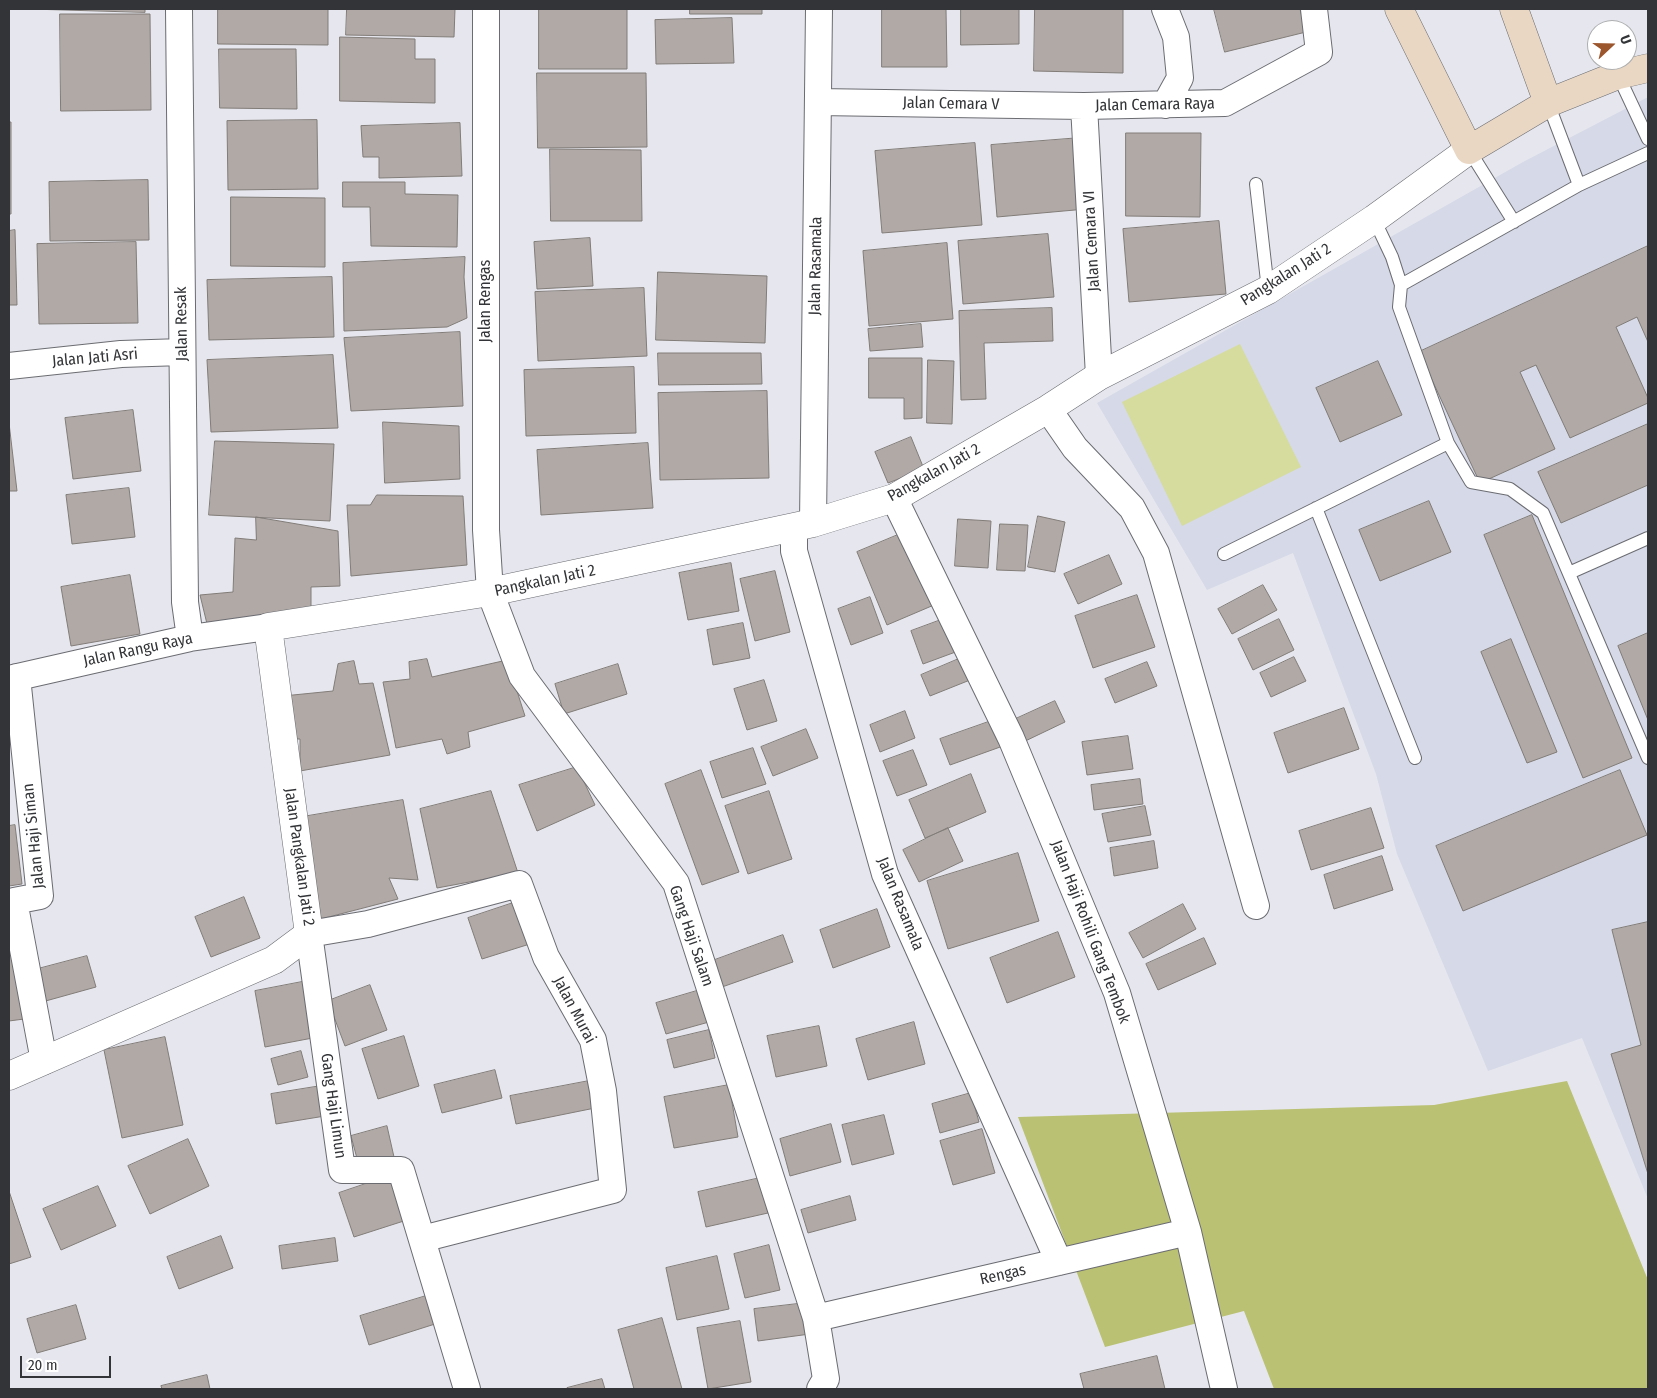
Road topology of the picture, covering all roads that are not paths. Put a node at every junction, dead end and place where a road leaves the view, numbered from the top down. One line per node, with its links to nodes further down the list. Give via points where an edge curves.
1 (178, 9): 23 (street, Jalan Resak)
2 (486, 9): 34 (street, Jalan Rengas, via 486,530)
3 (819, 9): 10 (street, Jalan Rasamala)
4 (1164, 9): 12 (street, via 1176,37 1180,78)
5 (1314, 9): 12 (street, Jalan Cemara Raya, via 1319,52 1224,103)
6 (1399, 9): 15 (main road)
7 (1514, 9): 11 (main road)
8 (1648, 68): 9 (main road)
9 (1618, 75): 11 (main road); 14 (lane)
10 (818, 102): 13 (street, Jalan Cemara V); 30 (street, Jalan Rasamala)
11 (1548, 103): 15 (main road); 18 (lane)
12 (1165, 105): 13 (street, Jalan Cemara Raya)
13 (1084, 106): 25 (street, Jalan Cemara VI)
14 (1648, 140)
15 (1469, 150): 19 (street, Pangkalan Jati 2); 20 (lane)
16 (1648, 153): 18 (lane)
17 (1256, 184): 22 (lane)
18 (1579, 185): 20 (lane)
19 (1374, 219): 21 (lane); 22 (street, Pangkalan Jati 2)
20 (1514, 222): 21 (lane)
21 (1401, 285): 27 (lane, via 1399,307)
22 (1268, 290): 25 (street, Pangkalan Jati 2)
23 (182, 352): 24 (street, Jalan Jati Asri, via 121,354); 36 (street, Jalan Resak, via 185,602)
24 (9, 366)
25 (1099, 376): 26 (street, Pangkalan Jati 2)
26 (1048, 409): 28 (street, Pangkalan Jati 2); 40 (street, via 1075,448 1132,508 1156,553)
27 (1448, 443): 29 (lane); 33 (lane, via 1470,482 1510,489 1543,514)
28 (894, 498): 30 (street, Pangkalan Jati 2); 44 (street, Jalan Haji Rohili Gang Tembok, via 1011,738 1117,993)
29 (1316, 508): 32 (lane); 38 (lane)
30 (803, 525): 34 (street, Pangkalan Jati 2); 46 (street, Jalan Rasamala, via 794,551 885,874)
31 (1648, 538): 33 (lane)
32 (1224, 554)
33 (1568, 573): 39 (lane)
34 (490, 592): 35 (street, Pangkalan Jati 2); 47 (street, Gang Haji Salam, via 522,676 676,883)
35 (268, 627): 36 (street, Jalan Rangu Raya); 41 (street, Jalan Pangkalan Jati 2)
36 (190, 638): 37 (street, Jalan Rangu Raya)
37 (13, 678): 42 (street, Jalan Haji Siman, via 40,896 14,902)
38 (1415, 758)
39 (1648, 758)
40 (1256, 906)
41 (309, 934): 42 (street, Jalan Pangkalan Jati 2, via 274,960); 45 (street, Gang Haji Limun, via 342,1170 401,1170); 45 (street, Jalan Murai, via 368,924 520,884 546,957 593,1040 603,1090 613,1190)
42 (44, 1061): 43 (street, Jalan Pangkalan Jati 2)
43 (9, 1076)
44 (1188, 1232): 46 (street, Rengas); 50 (street, Jalan Haji Rohili Gang Tembok)
45 (422, 1239): 48 (street, Gang Haji Limun)
46 (1059, 1262): 47 (street, Rengas)
47 (816, 1318): 49 (street, Gang Haji Salam, via 826,1379)
48 (467, 1389)
49 (820, 1389)
50 (1224, 1389)

